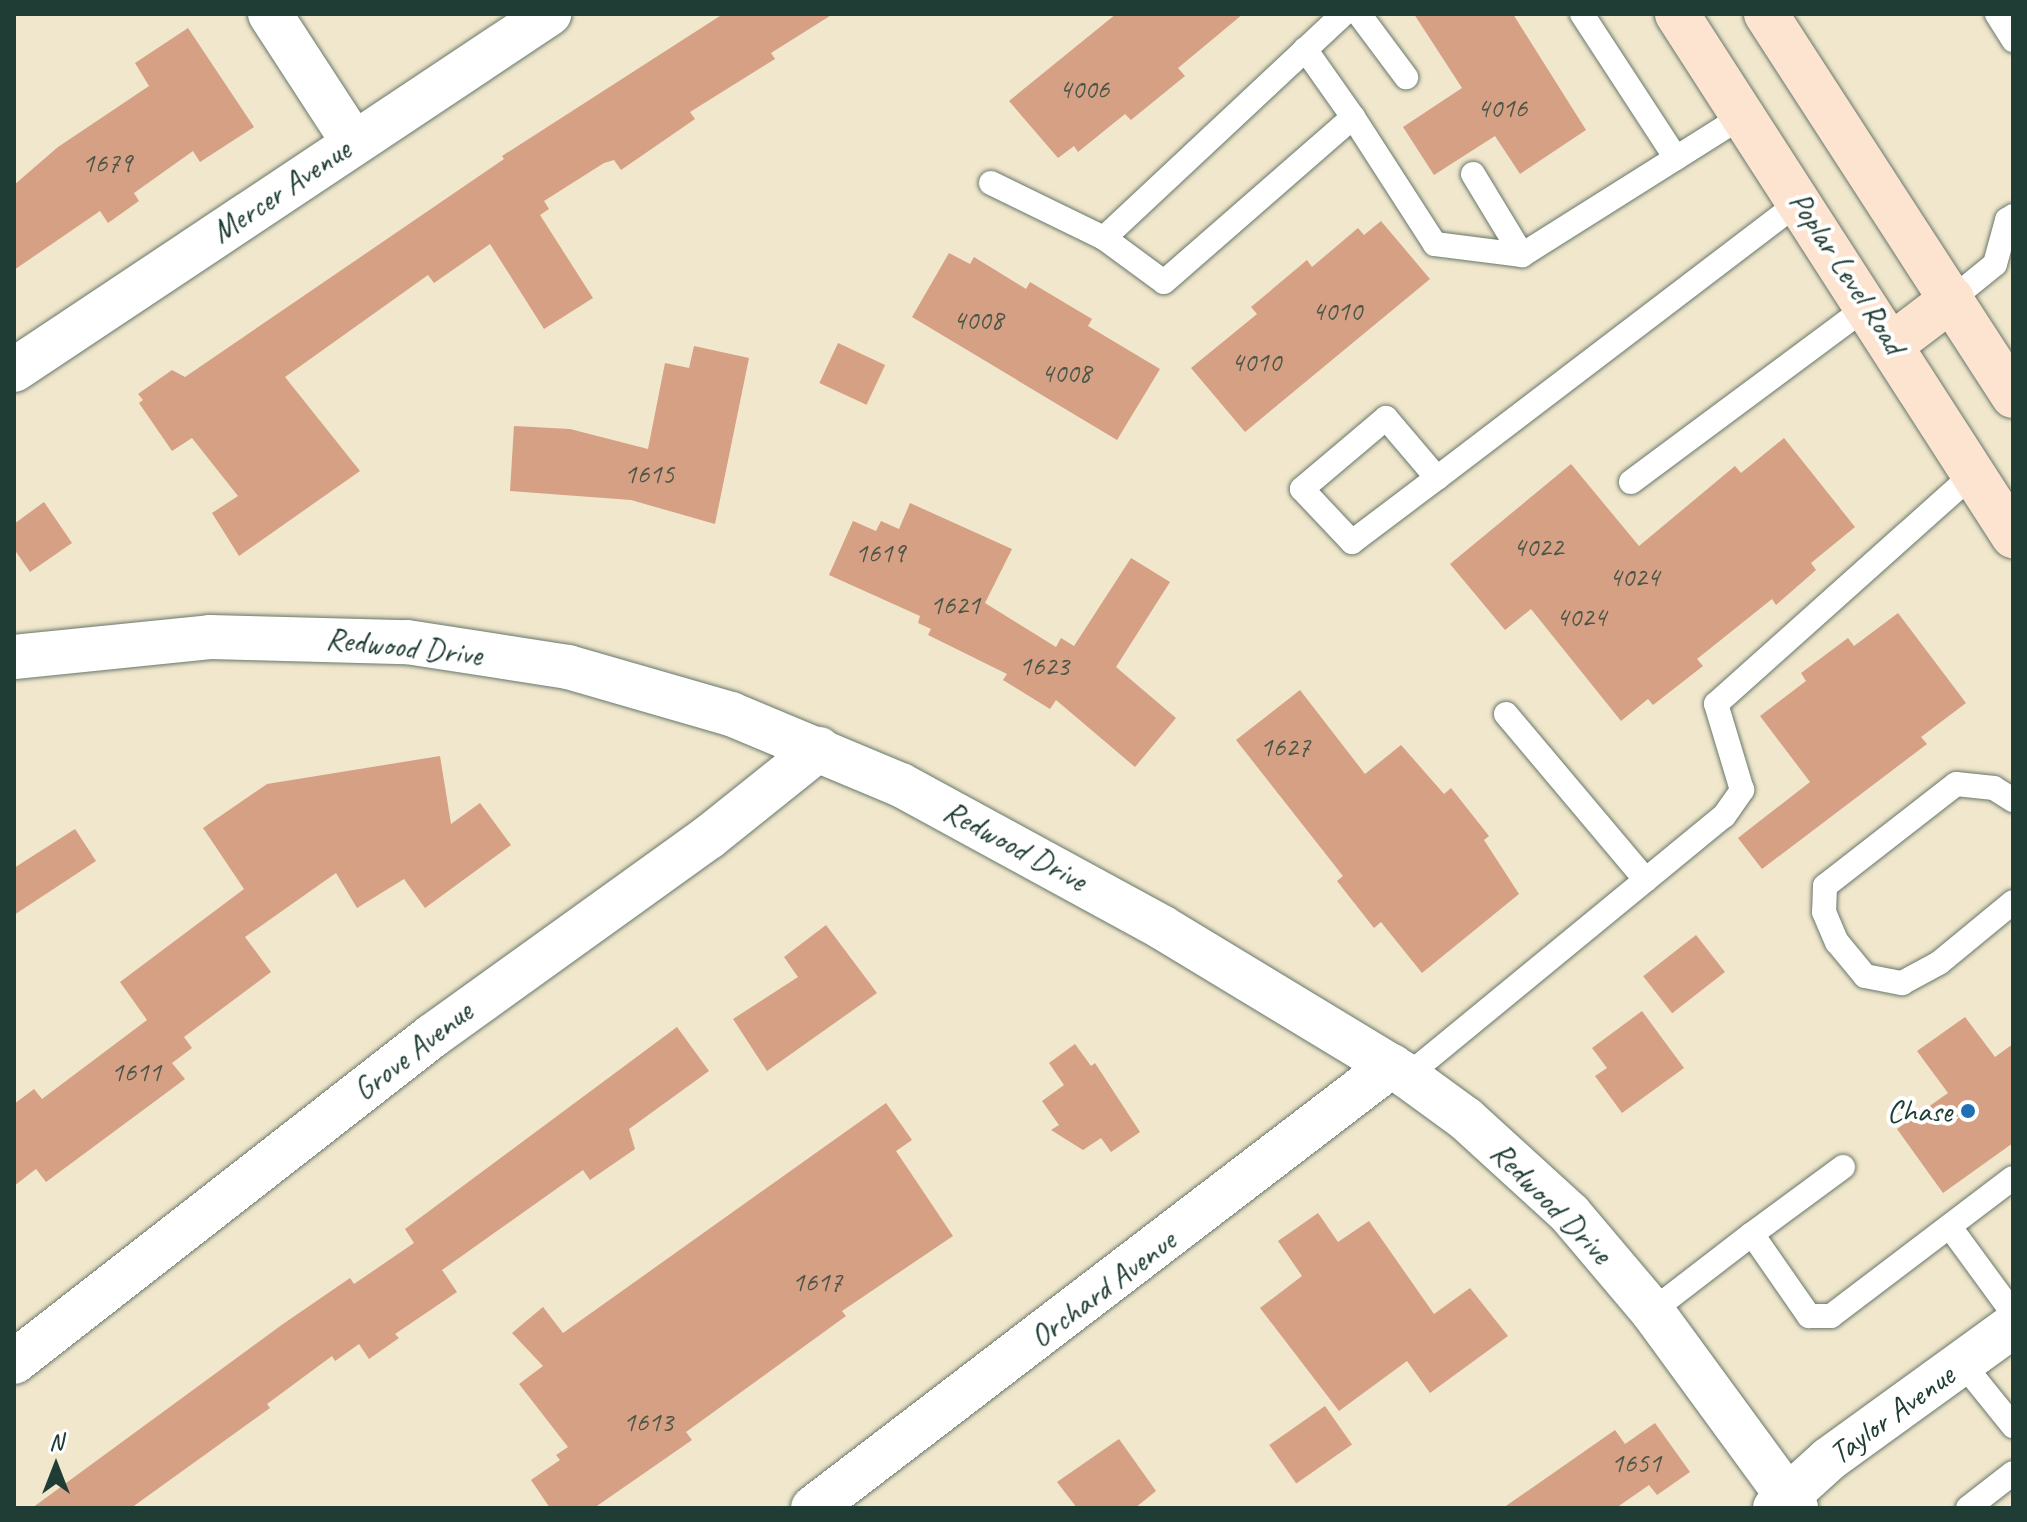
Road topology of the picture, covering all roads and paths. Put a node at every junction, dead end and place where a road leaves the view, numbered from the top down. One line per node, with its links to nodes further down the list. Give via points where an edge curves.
1 (270, 14): 14 (street)
2 (549, 14): 14 (street, Mercer Avenue)
3 (1343, 14): 10 (lane)
4 (1359, 14): 11 (lane)
5 (1582, 14): 15 (lane)
6 (1677, 14): 12 (main road, Poplar Level Road)
7 (1766, 14): 23 (main road)
8 (1997, 14): 9 (lane)
9 (2013, 40)
10 (1305, 49): 13 (lane); 20 (lane)
11 (1406, 77)
12 (1744, 115): 15 (lane); 18 (main road, Poplar Level Road)
13 (1353, 117): 20 (lane, via 1164,282); 21 (lane, via 1435,244)
14 (353, 142): 26 (street, Mercer Avenue)
15 (1676, 158): 21 (lane)
16 (1473, 174): 21 (lane)
17 (991, 183): 20 (lane)
18 (1800, 201): 24 (main road, Poplar Level Road); 29 (lane)
19 (2013, 216): 22 (lane, via 2007,220)
20 (1104, 238)
21 (1522, 255)
22 (2004, 265): 23 (lane)
23 (1952, 299): 25 (main road); 27 (main road)
24 (1869, 305): 25 (main road, Poplar Level Road); 30 (lane)
25 (1894, 343): 28 (main road, Poplar Level Road)
26 (14, 370)
27 (2013, 396)
28 (1974, 473): 31 (main road, Poplar Level Road); 36 (lane, via 1716,704 1742,790 1724,816)
29 (1437, 478): 29 (lane, via 1352,542 1302,489 1386,418)
30 (1631, 482)
31 (2013, 536)
32 (14, 657): 34 (street, Redwood Drive, via 210,637 407,642 568,667 731,714)
33 (1506, 714): 36 (lane)
34 (819, 749): 38 (street, Redwood Drive, via 1012,842); 46 (street, Grove Avenue, via 709,837 432,1036)
35 (2013, 800): 37 (lane, via 1994,788 1956,784 1825,886 1824,912 1837,942 1865,976 1902,983 1939,963)
36 (1646, 880): 38 (lane)
37 (2013, 902)
38 (1399, 1071): 43 (street, Redwood Drive, via 1466,1119 1570,1214); 51 (street, Orchard Avenue)
39 (1843, 1167): 42 (lane)
40 (2013, 1178): 41 (lane)
41 (1950, 1227): 42 (lane, via 1831,1316 1809,1316); 44 (lane)
42 (1752, 1234): 43 (lane)
43 (1652, 1311): 50 (street, Redwood Drive)
44 (2013, 1313)
45 (2013, 1326): 47 (street, Taylor Avenue)
46 (14, 1362)
47 (1963, 1364): 48 (lane); 50 (street, Taylor Avenue, via 1829,1459)
48 (2013, 1426)
49 (2013, 1473): 52 (lane)
50 (1786, 1504)
51 (813, 1508)
52 (1968, 1508)

